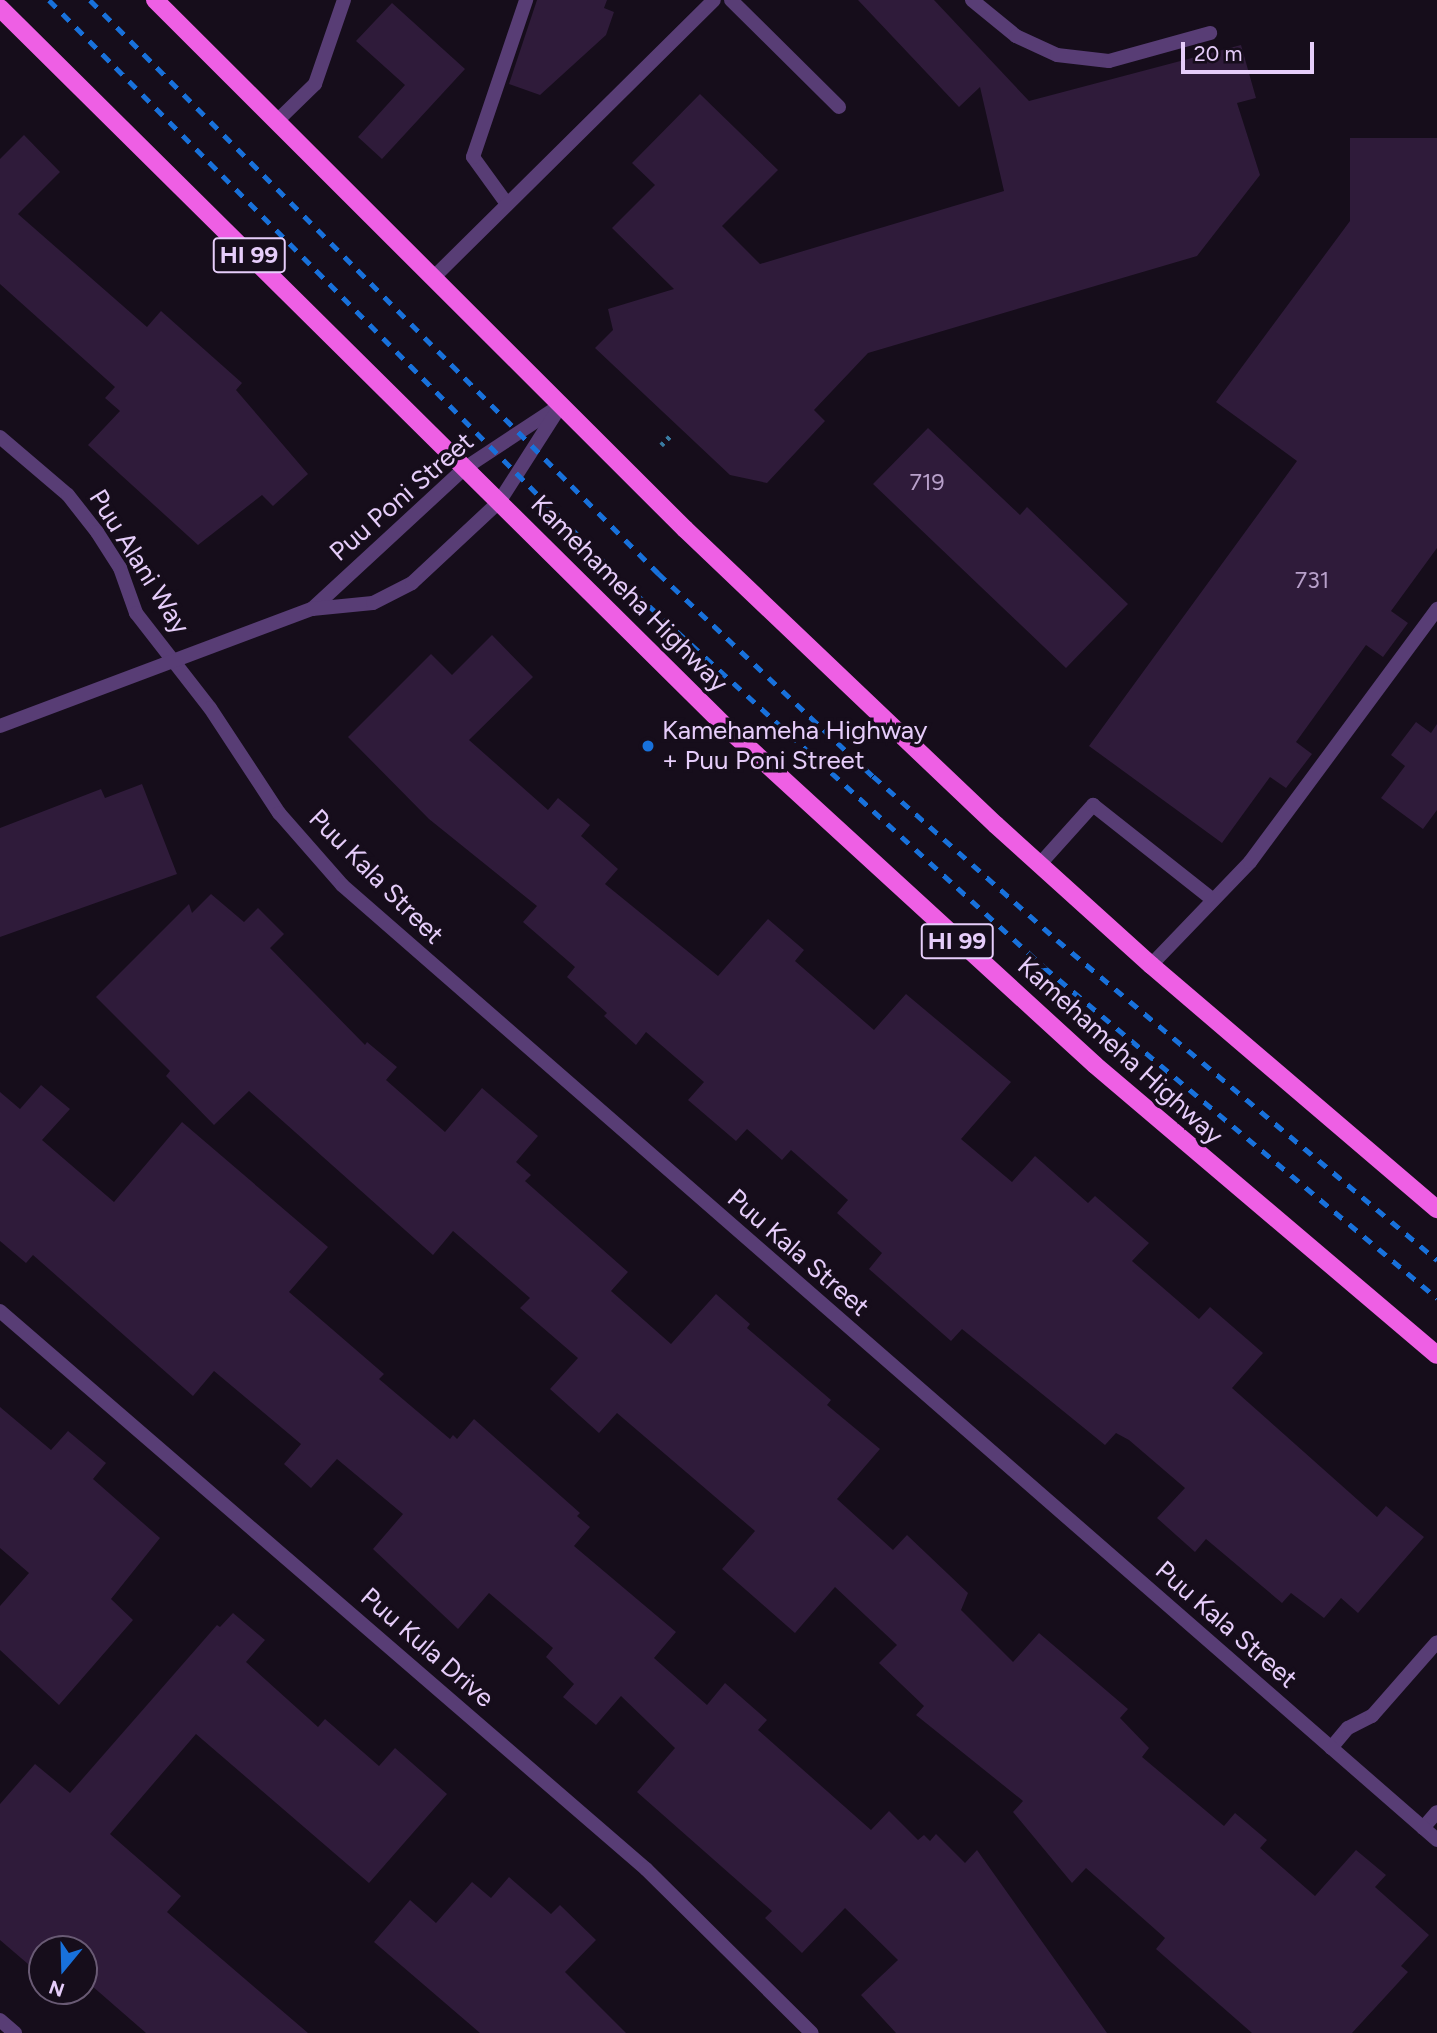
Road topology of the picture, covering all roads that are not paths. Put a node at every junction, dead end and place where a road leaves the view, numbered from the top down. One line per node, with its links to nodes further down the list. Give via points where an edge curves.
1 (155, 0): 10 (main road)
2 (344, 0): 10 (street, via 315,84)
3 (526, 0): 11 (street, via 473,157)
4 (714, 0): 11 (street)
5 (731, 0): 9 (street)
6 (972, 0): 8 (street, via 1016,36 1057,55 1108,61)
7 (0, 8): 15 (main road, Kamehameha Highway / HI 99)
8 (1210, 33)
9 (839, 107)
10 (277, 121): 12 (main road)
11 (507, 204): 12 (street)
12 (433, 278): 13 (main road)
13 (561, 405): 15 (street, Puu Poni Street); 16 (street, Puu Poni Street); 21 (main road)
14 (0, 437): 19 (street, Puu Alani Way, via 68,495 97,532 120,568 136,613)
15 (465, 468): 16 (main road, Kamehameha Highway / HI 99); 17 (street, Puu Poni Street)
16 (499, 502): 17 (street, Puu Poni Street, via 412,583 373,603); 26 (main road, Kamehameha Highway / HI 99, via 726,727 902,891 1165,1126)
17 (312, 609): 19 (street, Puu Poni Street)
18 (1437, 609): 22 (street, via 1250,862)
19 (173, 660): 20 (street, Puu Poni Street); 28 (street, Puu Kala Street, via 279,813 342,885 396,936)
20 (0, 726)
21 (1039, 864): 22 (street, via 1093,805); 23 (main road)
22 (1212, 899): 23 (street)
23 (1151, 965): 24 (main road)
24 (1437, 1209)
25 (0, 1311): 34 (street, Puu Kula Drive, via 646,1869)
26 (1437, 1355)
27 (1437, 1642): 28 (street, via 1372,1716 1348,1728)
28 (1331, 1748): 30 (street, Puu Kala Street)
29 (1437, 1812): 30 (street)
30 (1423, 1828): 31 (street, Puu Kala Street)
31 (1437, 1840)
32 (0, 2020): 33 (street)
33 (15, 2033)
34 (812, 2033)

